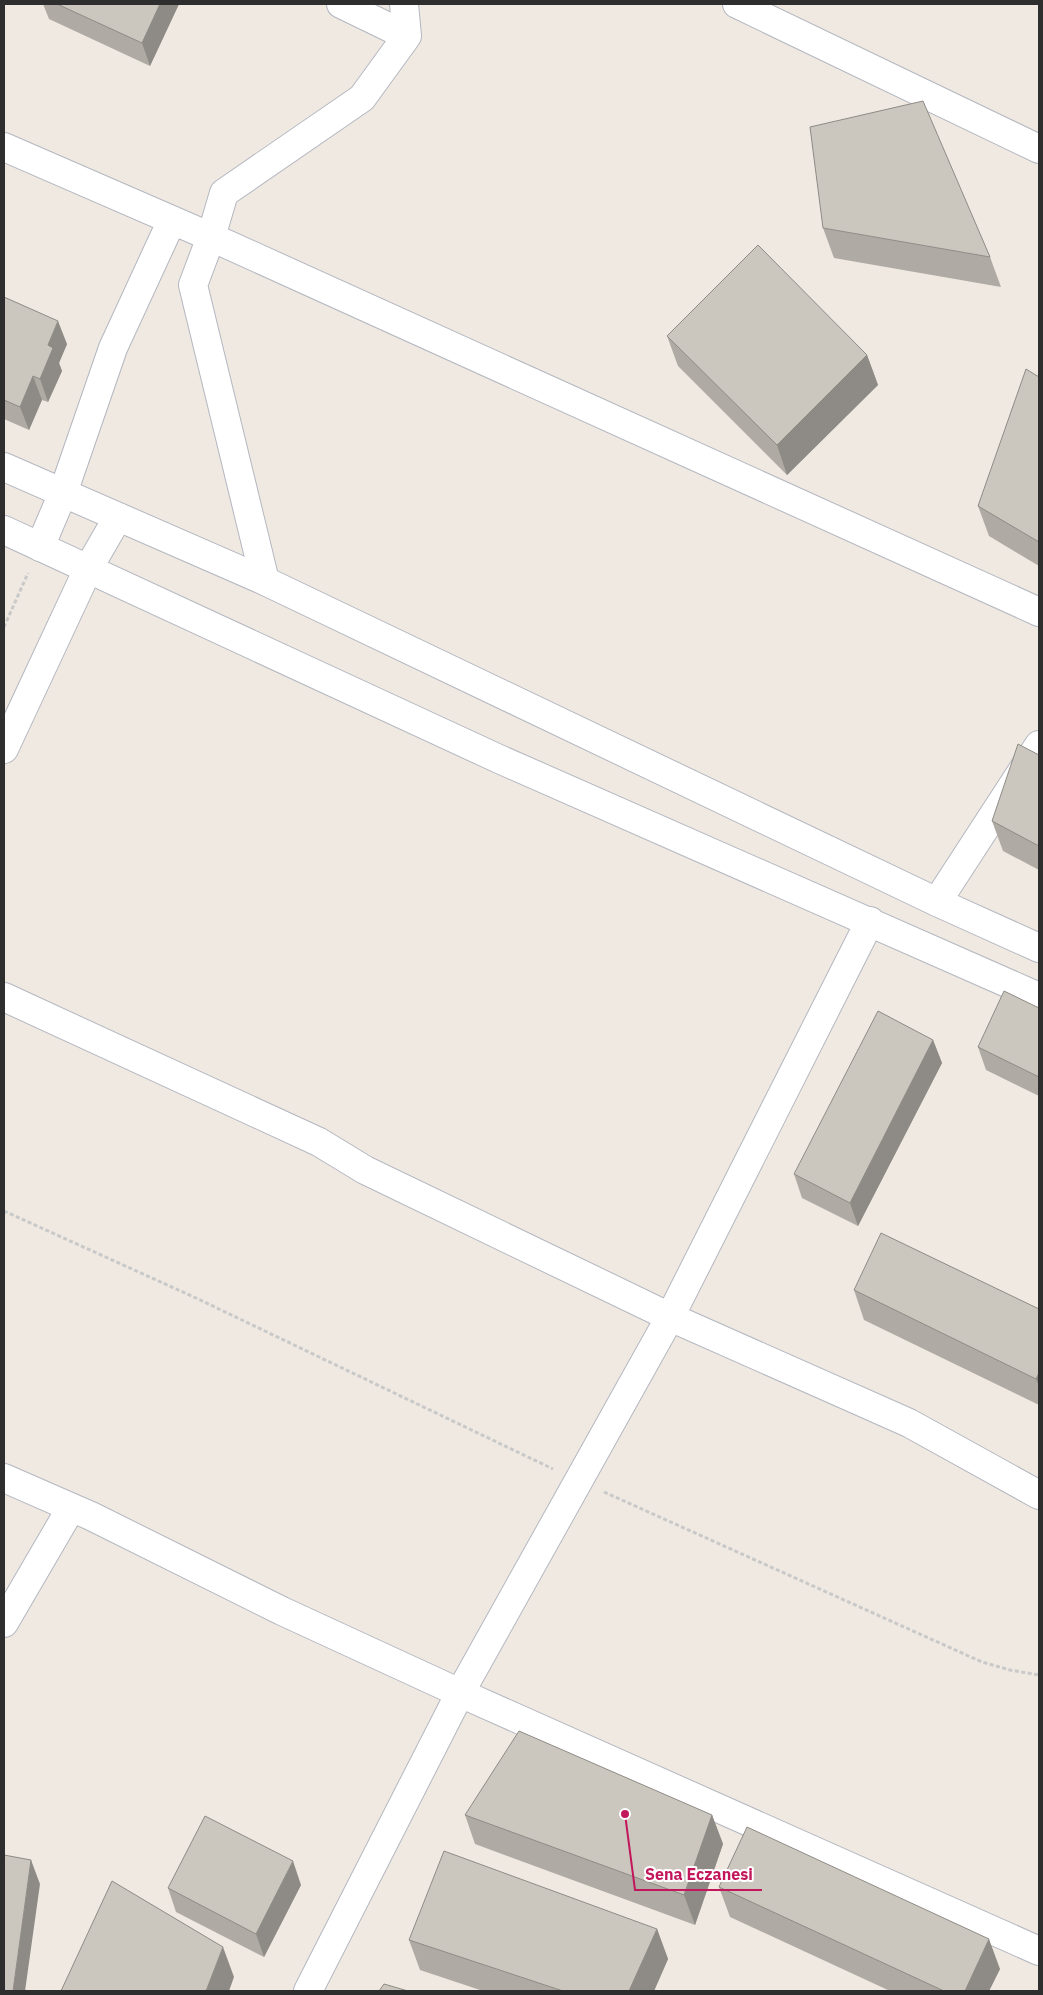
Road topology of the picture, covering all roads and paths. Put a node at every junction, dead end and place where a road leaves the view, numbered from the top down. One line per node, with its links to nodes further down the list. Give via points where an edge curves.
1 (341, 4): 4 (street)
2 (404, 4): 4 (street)
3 (737, 4): 6 (street)
4 (407, 36): 8 (street, via 362,98 224,193)
5 (4, 147): 7 (street)
6 (1039, 149)
7 (172, 220): 8 (street); 10 (street, via 113,348)
8 (211, 237): 15 (street, via 193,285); 16 (street)
9 (4, 467): 10 (street)
10 (63, 493): 11 (street); 13 (street)
11 (118, 516): 14 (street); 15 (street)
12 (4, 530): 13 (street)
13 (40, 547): 14 (street); 17 (path)
14 (88, 569): 19 (street); 21 (street, via 499,759)
15 (265, 581): 20 (street)
16 (1039, 612)
17 (4, 627)
18 (1039, 745): 20 (street)
19 (4, 749)
20 (937, 902): 22 (street)
21 (870, 922): 24 (street); 26 (street)
22 (1039, 948)
23 (4, 997): 26 (street, via 319,1142 365,1170)
24 (1039, 997)
25 (4, 1210): 28 (path)
26 (670, 1316): 28 (street); 29 (street, via 909,1423)
27 (4, 1478): 30 (street)
28 (578, 1480): 32 (path, via 982,1662); 33 (street)
29 (1039, 1495)
30 (71, 1508): 31 (street); 33 (street)
31 (4, 1623)
32 (1039, 1675)
33 (460, 1693): 34 (street); 35 (street)
34 (1039, 1952)
35 (308, 1991)

